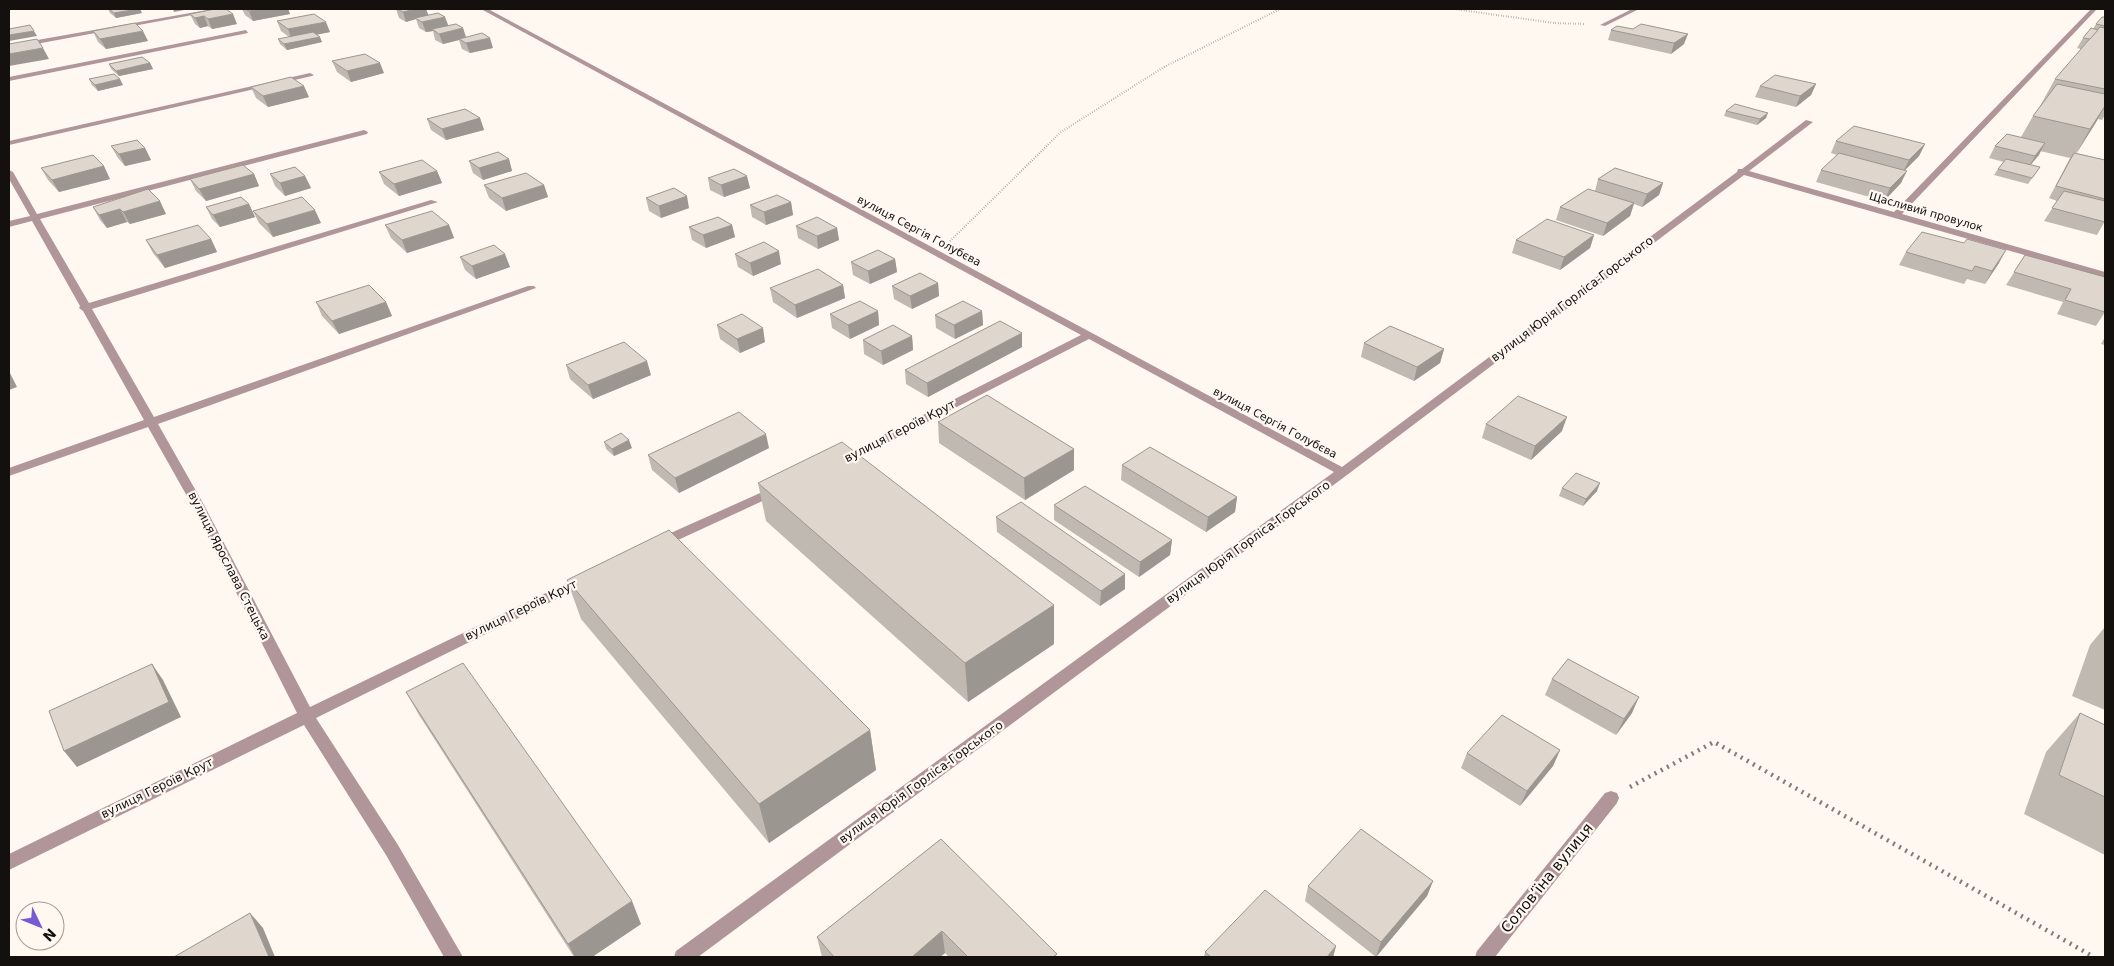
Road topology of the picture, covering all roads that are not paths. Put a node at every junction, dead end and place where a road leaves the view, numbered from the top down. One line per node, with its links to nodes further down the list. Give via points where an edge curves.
1 (222, 9): 7 (street)
2 (484, 9): 22 (street, вулиця Сергія Голубєва)
3 (1636, 9): 5 (street)
4 (2094, 9): 16 (street)
5 (1603, 25)
6 (246, 32): 9 (street)
7 (9, 47)
8 (310, 75): 12 (street)
9 (9, 79)
10 (1809, 122): 13 (street, вулиця Юрія Горліса-Горського)
11 (364, 132): 17 (street)
12 (9, 143)
13 (1741, 171): 16 (street, Щасливий провулок); 26 (street, вулиця Юрія Горліса-Горського)
14 (9, 172): 17 (street, вулиця Ярослава Стецька)
15 (434, 202): 21 (street)
16 (1896, 216): 19 (street, Щасливий провулок)
17 (34, 217): 18 (street); 21 (street, вулиця Ярослава Стецька)
18 (9, 224)
19 (2102, 272)
20 (531, 288): 23 (street)
21 (84, 308): 23 (street, вулиця Ярослава Стецька)
22 (1087, 336): 24 (street, вулиця Героїв Крут); 26 (street, вулиця Сергія Голубєва)
23 (150, 422): 25 (street); 30 (street, вулиця Ярослава Стецька, via 198,505)
24 (825, 468)
25 (9, 472)
26 (1343, 472): 34 (street, вулиця Юрія Горліса-Горського)
27 (790, 484): 28 (street)
28 (647, 549)
29 (593, 575): 30 (street, вулиця Героїв Крут)
30 (306, 715): 32 (street, вулиця Героїв Крут); 33 (street, вулиця Ярослава Стецька, via 392,850)
31 (1610, 798): 35 (street, Соловʼїна вулиця)
32 (9, 862)
33 (454, 957)
34 (683, 957)
35 (1484, 957)

